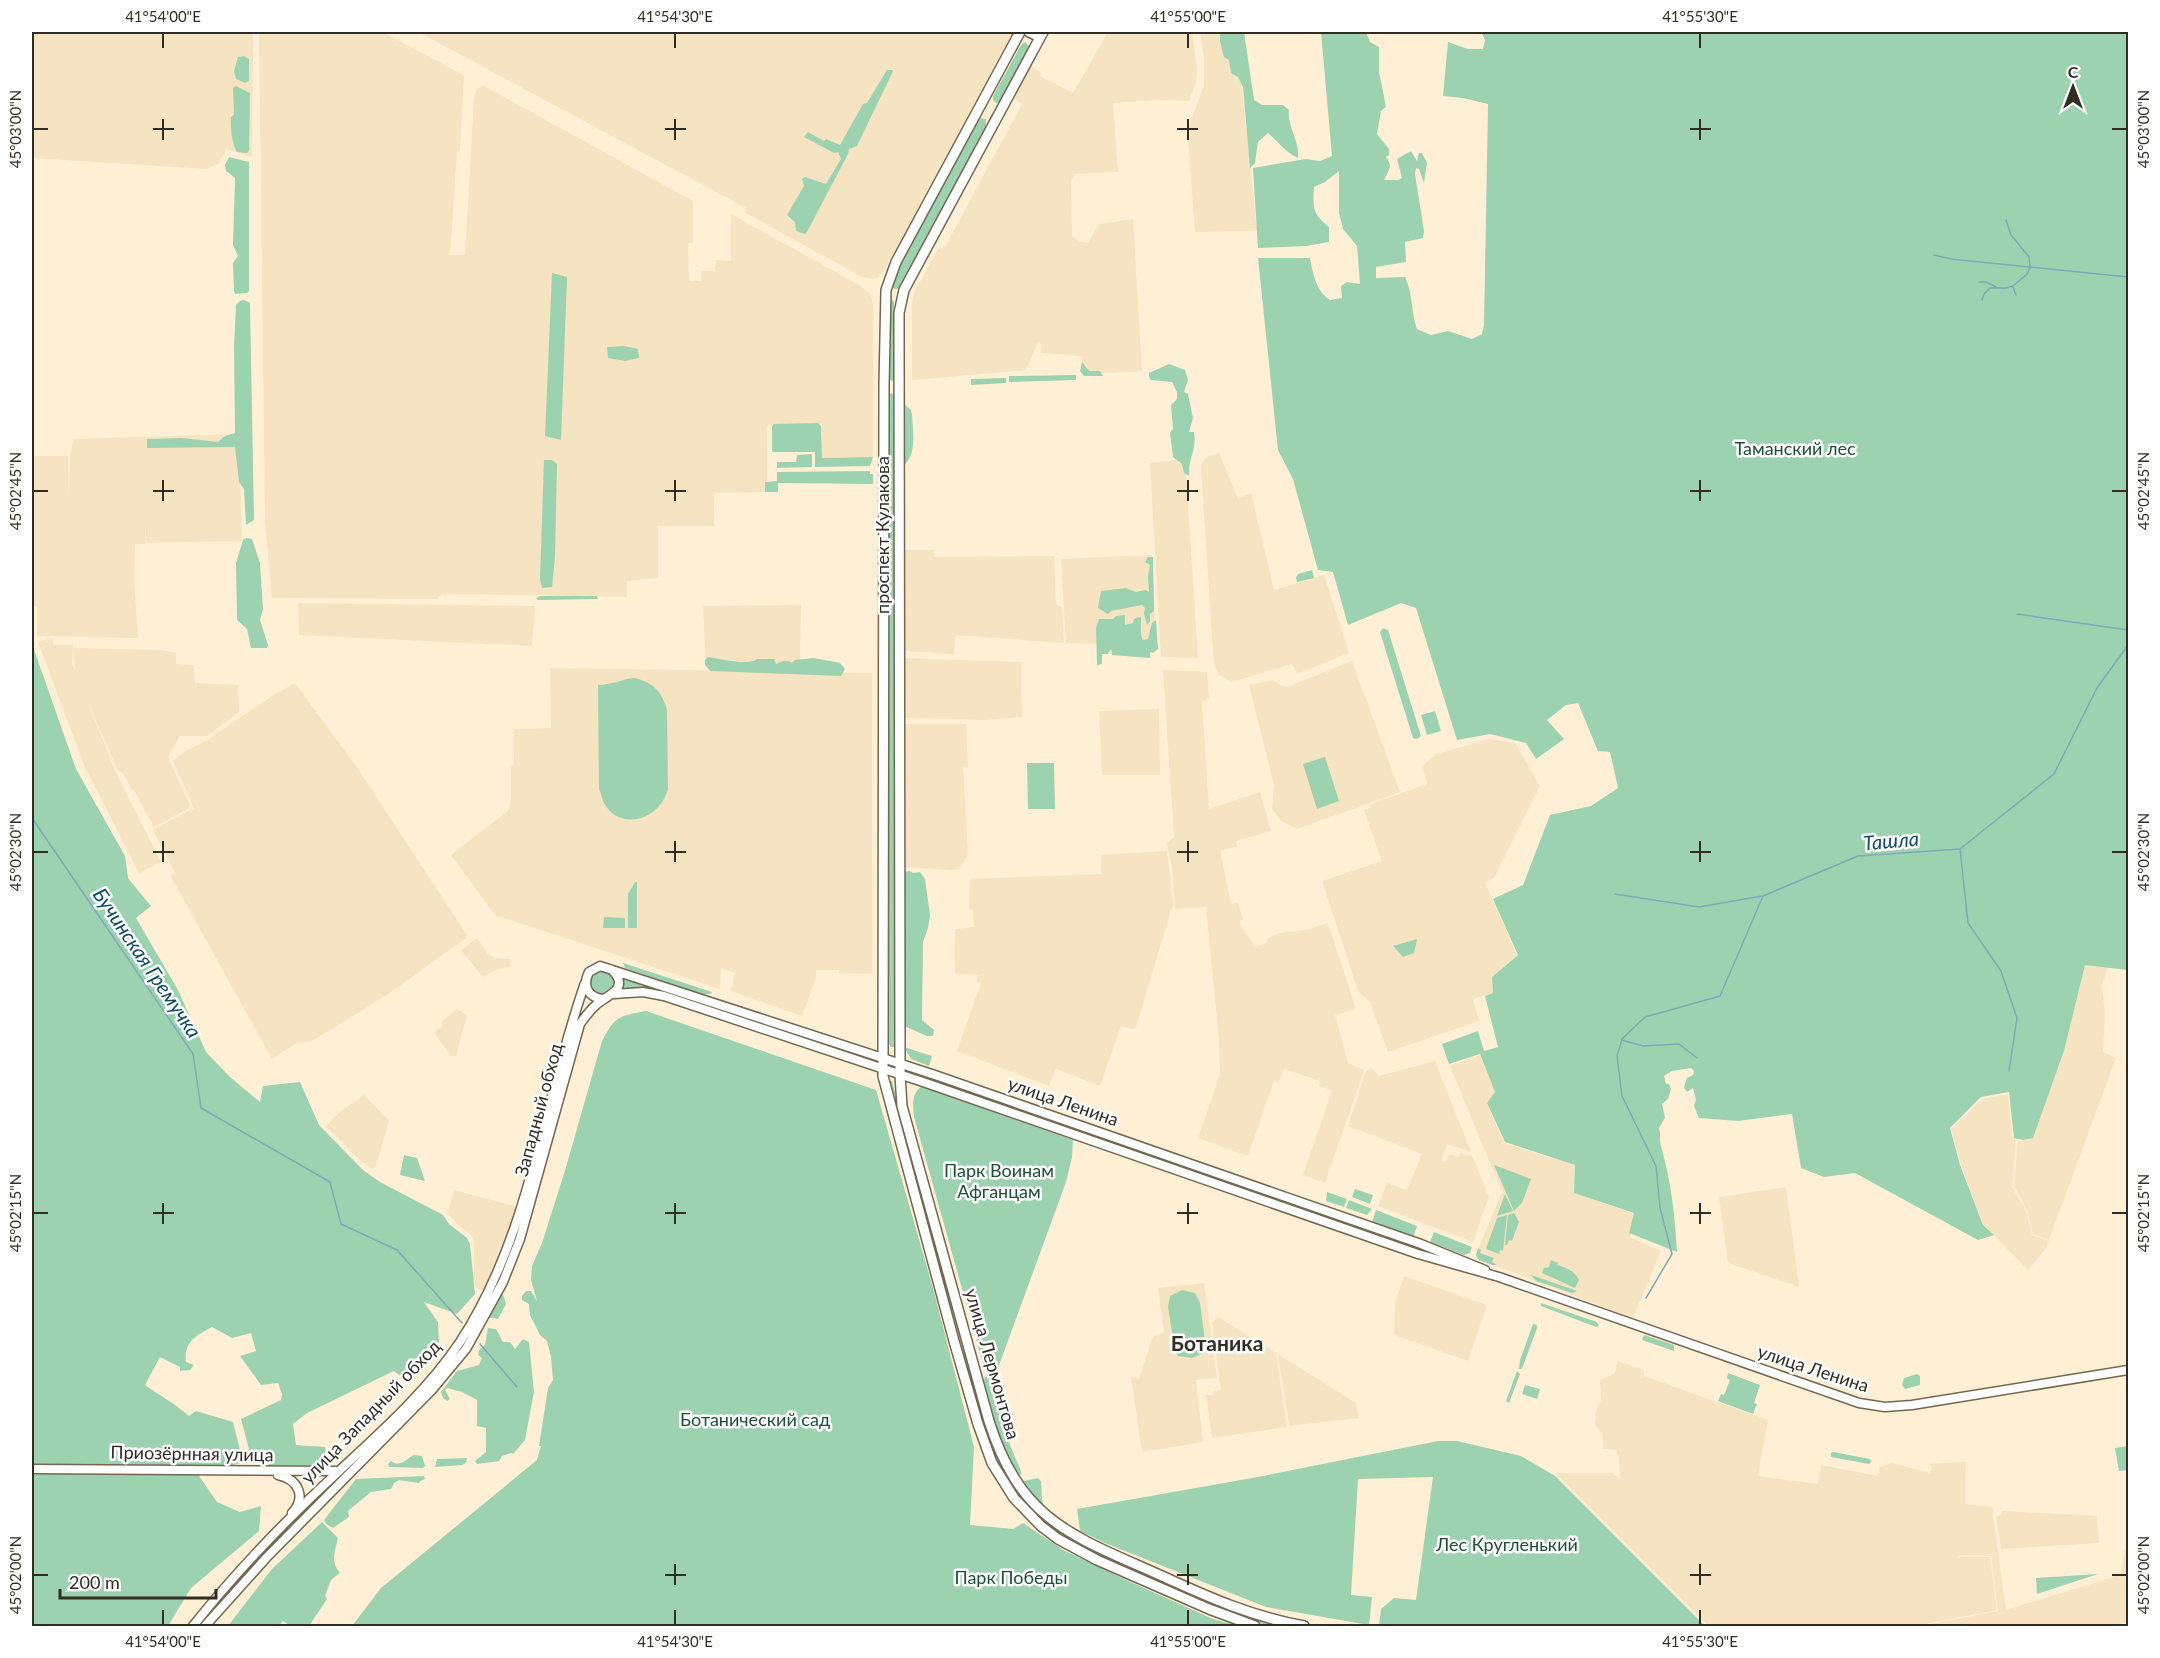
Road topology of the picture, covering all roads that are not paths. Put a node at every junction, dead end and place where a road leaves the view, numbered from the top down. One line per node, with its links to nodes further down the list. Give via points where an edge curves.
1 (1020, 32): 4 (main road, проспект Кулакова)
2 (1029, 32): 3 (main road)
3 (1042, 34): 5 (main road, проспект Кулакова)
4 (978, 110): 5 (main road); 6 (main road, проспект Кулакова, via 896,262)
5 (996, 120): 7 (main road, проспект Кулакова)
6 (886, 290): 7 (main road); 12 (main road, проспект Кулакова)
7 (902, 296): 13 (main road, проспект Кулакова, via 898,362)
8 (612, 969): 9 (main road, via 594,968); 10 (main road, via 618,979); 12 (main road, улица Ленина)
9 (585, 982): 11 (main road, via 593,997); 22 (main road, улица Западный обход, via 513,1234 491,1287 459,1343 437,1371)
10 (614, 994): 11 (main road); 14 (main road, улица Ленина, via 644,992 664,996)
11 (604, 999): 16 (main road, Западный обход, via 587,1014 576,1037)
12 (884, 1058): 13 (main road, улица Ленина); 14 (main road, проспект Кулакова)
13 (900, 1064): 15 (main road, проспект Кулакова); 19 (main road, улица Ленина, via 1421,1244)
14 (883, 1069): 15 (main road, улица Ленина); 18 (main road, улица Лермонтова)
15 (900, 1075): 17 (main road, улица Лермонтова, via 903,1111); 19 (main road, улица Ленина, via 1418,1254)
16 (520, 1239): 24 (main road, улица Западный обход, via 503,1282 465,1349 431,1391)
17 (945, 1259): 18 (main road); 29 (main road, улица Лермонтова, via 995,1439 1012,1475 1033,1504 1064,1530 1101,1550 1234,1608)
18 (933, 1262): 28 (main road, улица Лермонтова, via 984,1443 1002,1480 1025,1511 1076,1550)
19 (1499, 1277): 20 (main road, улица Ленина, via 1873,1406 1919,1404)
20 (2128, 1370)
21 (32, 1469): 23 (main road, Приозёрнная улица)
22 (338, 1471): 23 (main road, Приозёрнная улица); 24 (main road, Приозёрнная улица); 25 (main road, улица Западный обход)
23 (260, 1472): 25 (main road, via 287,1477 300,1492 296,1509)
24 (351, 1472): 27 (main road, улица Западный обход)
25 (261, 1550): 26 (main road, улица Западный обход)
26 (193, 1626)
27 (206, 1626)
28 (1256, 1626)
29 (1304, 1626)

